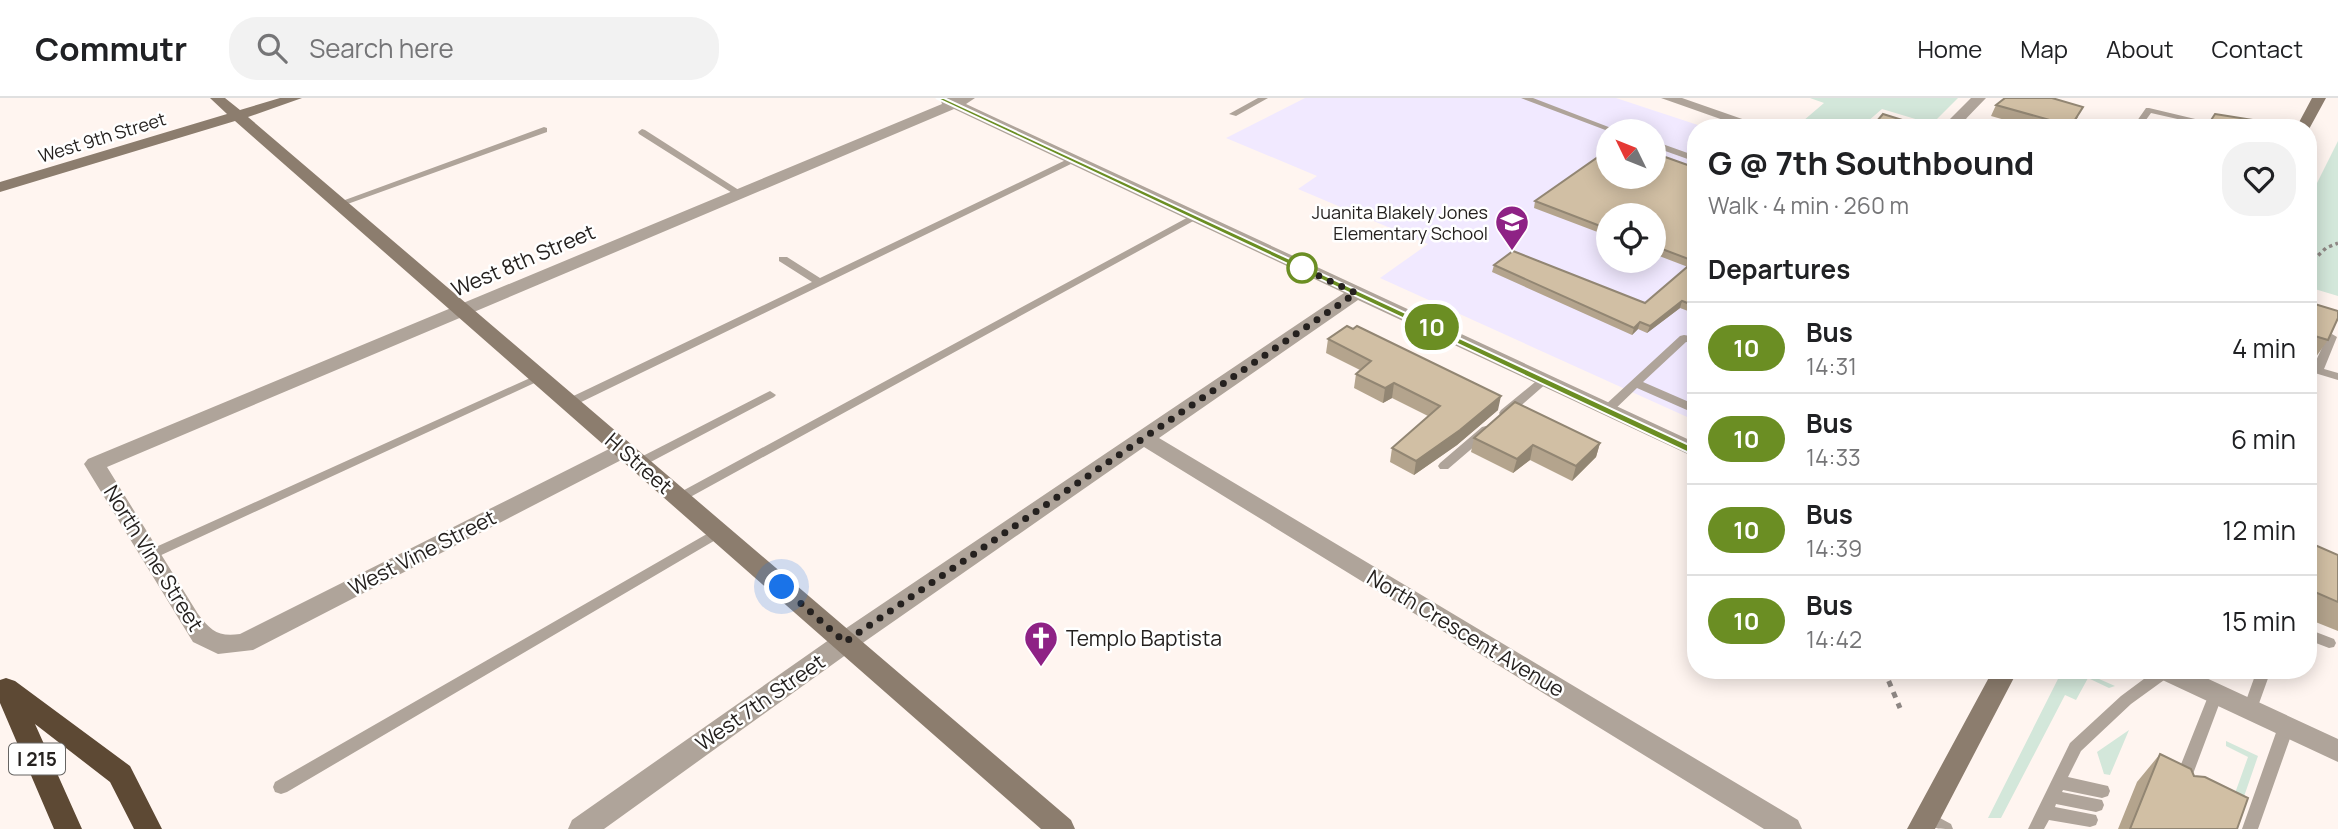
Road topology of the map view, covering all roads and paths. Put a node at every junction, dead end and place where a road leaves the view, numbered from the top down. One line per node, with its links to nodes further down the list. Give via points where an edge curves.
1 (217, 98): 10 (street, H Street)
2 (295, 98): 10 (street, West 9th Street)
3 (1264, 98): 9 (lane)
4 (1525, 98): 16 (lane)
5 (1668, 98): 11 (street)
6 (1979, 98): 12 (street)
7 (2319, 98): 15 (street)
8 (954, 100): 21 (street); 23 (street, West 8th Street)
9 (1233, 114)
10 (237, 116): 22 (street, West 9th Street); 24 (street, H Street)
11 (1733, 119)
12 (1956, 119)
13 (2142, 119): 14 (lane, via 2149,110)
14 (2189, 119)
15 (2308, 119)
16 (1596, 124)
17 (544, 130): 24 (lane)
18 (642, 132): 23 (lane)
19 (1666, 149): 20 (lane)
20 (1687, 156)
21 (1072, 160): 25 (street); 29 (lane)
22 (0, 187)
23 (740, 194): 31 (street, West 8th Street)
24 (339, 204): 31 (street, H Street)
25 (1194, 217): 30 (street); 49 (lane)
26 (2338, 243): 27 (path)
27 (2317, 256)
28 (783, 259): 29 (lane)
29 (820, 282): 41 (lane)
30 (1356, 293): 38 (street); 44 (street, West 7th Street)
31 (462, 310): 36 (street, H Street); 47 (street, West 8th Street)
32 (2334, 333): 34 (lane)
33 (1687, 338): 39 (lane)
34 (2317, 361)
35 (2317, 369): 37 (lane)
36 (539, 377): 41 (street, H Street); 51 (lane)
37 (2338, 377)
38 (1544, 380): 43 (street); 48 (lane)
39 (1636, 383): 42 (lane); 43 (lane)
40 (770, 395): 46 (lane)
41 (569, 402): 46 (street, H Street)
42 (1687, 406)
43 (1608, 410): 45 (street)
44 (1144, 438): 53 (street, West 7th Street); 76 (street, North Crescent Avenue)
45 (1687, 446)
46 (632, 457): 49 (street, H Street); 55 (street, West Vine Street, via 244,643)
47 (95, 464): 51 (street, North Vine Street)
48 (1444, 466)
49 (679, 498): 50 (street, H Street)
50 (719, 533): 53 (street, H Street); 67 (lane)
51 (152, 554): 55 (street, North Vine Street, via 201,636)
52 (2317, 638): 54 (lane)
53 (845, 642): 74 (street, West 7th Street); 75 (street, H Street)
54 (2329, 643)
55 (218, 646)
56 (1888, 679): 63 (path)
57 (2002, 679): 70 (street)
58 (2155, 679): 69 (lane, via 2075,747)
59 (2183, 679): 62 (street)
60 (2261, 679): 64 (lane)
61 (3, 682): 72 (highway, I 215); 73 (highway, via 120,774)
62 (2216, 694): 64 (street); 68 (lane)
63 (1900, 708)
64 (2250, 709): 65 (street)
65 (2286, 727): 66 (street); 71 (lane)
66 (2336, 744)
67 (281, 787)
68 (2182, 794)
69 (2045, 813): 69 (lane, via 2096,805)
70 (1931, 825)
71 (2246, 825)
72 (68, 829)
73 (148, 829)
74 (582, 829)
75 (1061, 829)
76 (1788, 829)

